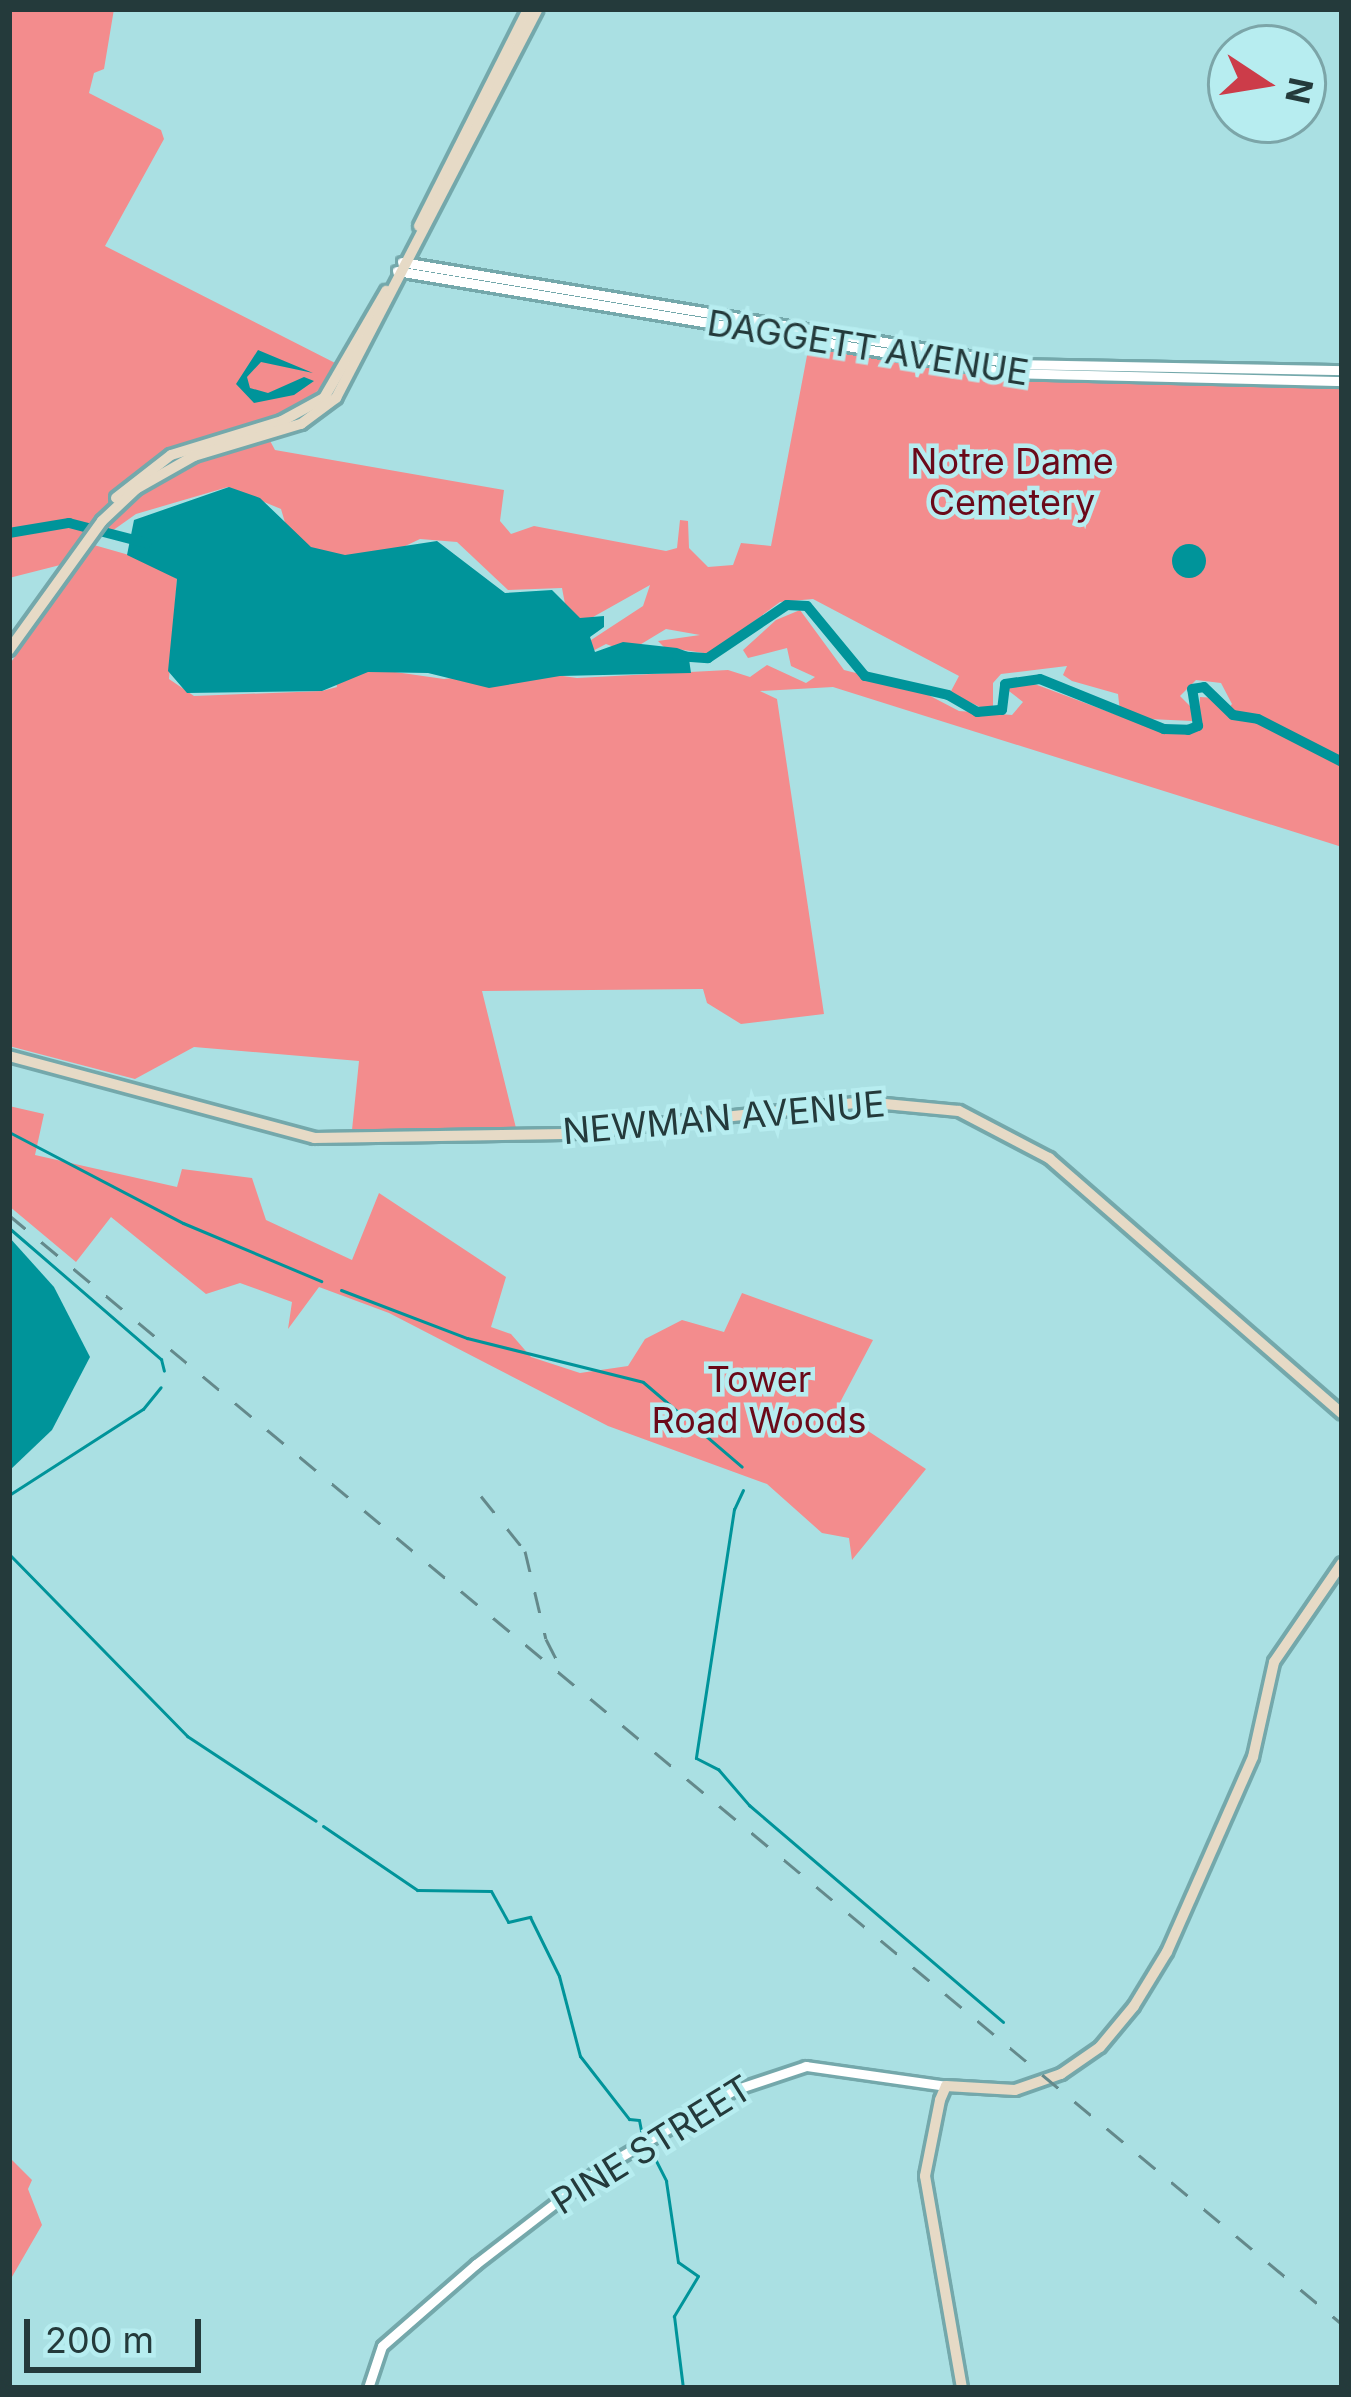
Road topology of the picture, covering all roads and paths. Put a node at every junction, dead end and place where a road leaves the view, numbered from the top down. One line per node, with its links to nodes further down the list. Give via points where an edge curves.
1 (528, 9): 3 (main road)
2 (538, 9): 3 (main road)
3 (403, 267): 4 (street, DAGGETT AVENUE, via 1017,364); 5 (street, DAGGETT AVENUE, via 1009,374); 6 (main road, via 352,375 326,407 293,428 173,465 102,521)
4 (1342, 370)
5 (1342, 380)
6 (9, 650)
7 (9, 1056): 8 (main road, NEWMAN AVENUE, via 314,1138 566,1134 864,1102 959,1111 1054,1162)
8 (1341, 1412)
9 (1342, 1563): 10 (main road, PINE STREET, via 1274,1662 1253,1757 1171,1944 1134,2006 1100,2047 1049,2080 1007,2091)
10 (946, 2086): 11 (street, PINE STREET, via 806,2066 734,2090 598,2170 462,2276 382,2346); 12 (main road, via 924,2166)
11 (368, 2388)
12 (962, 2388)

